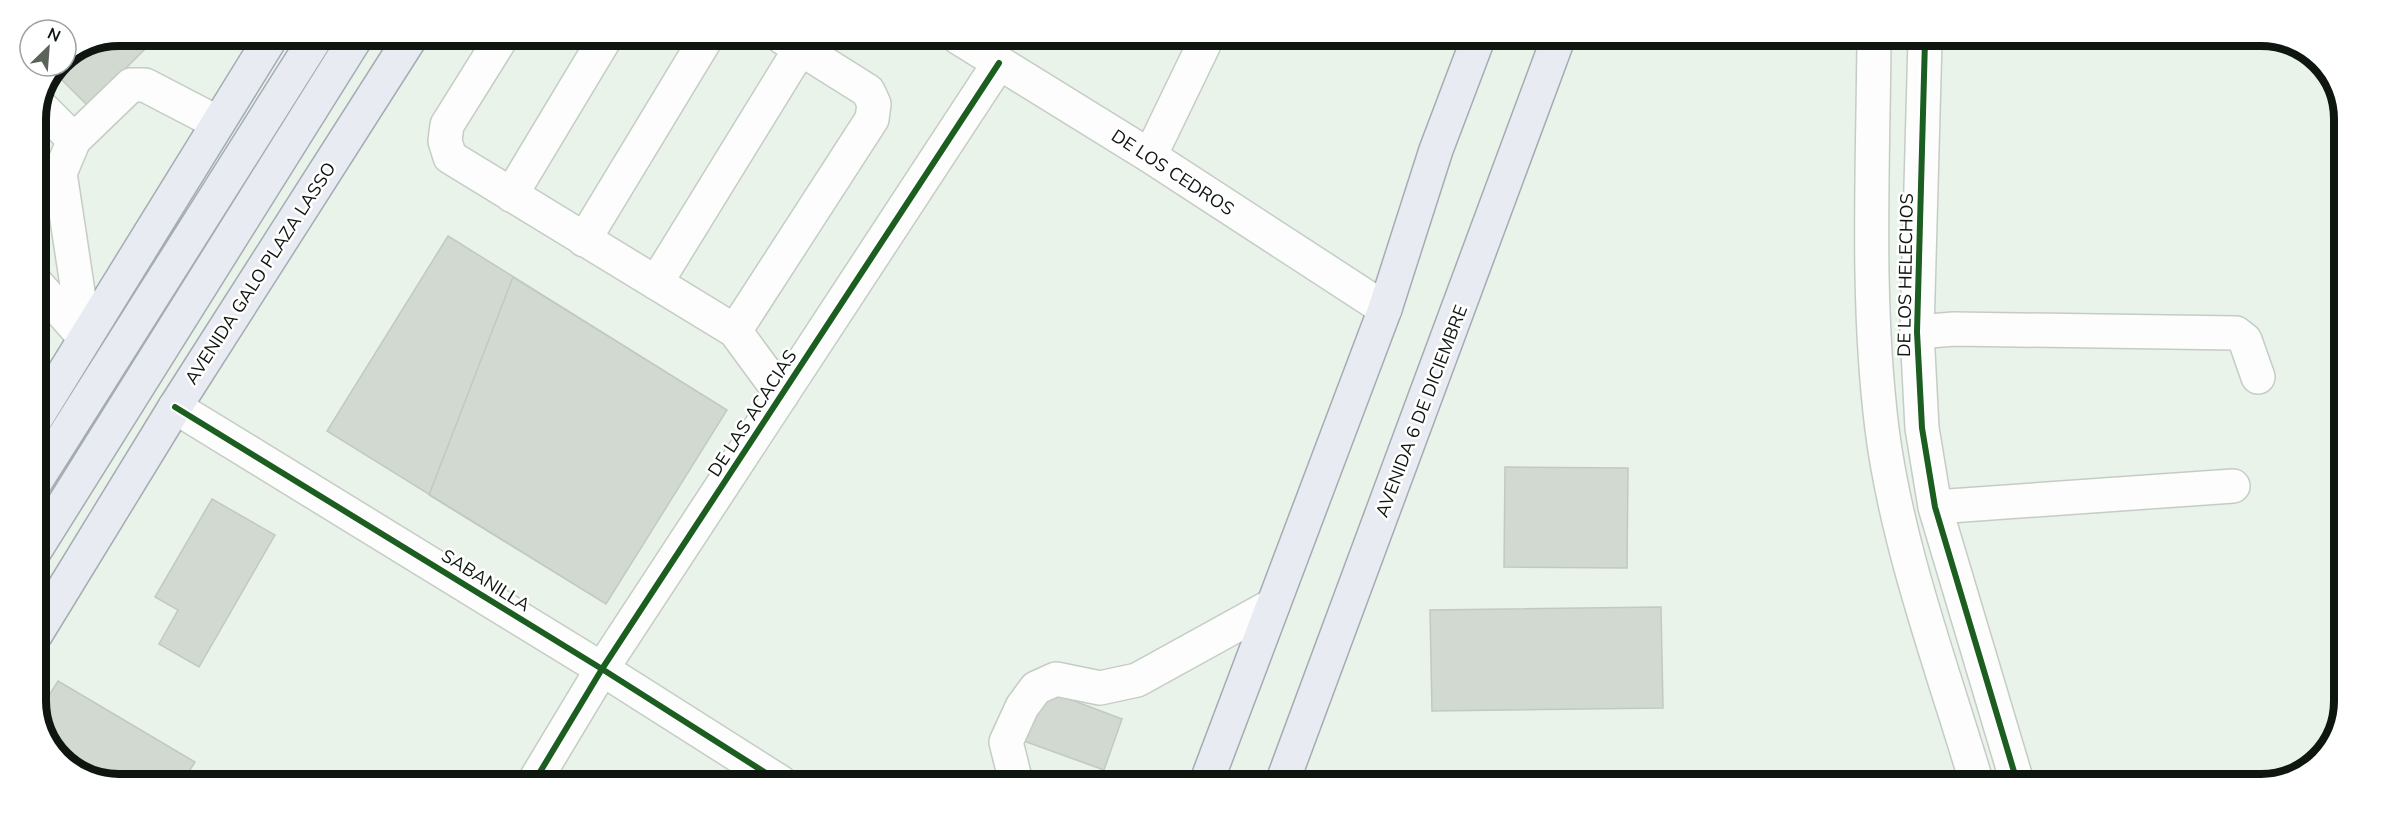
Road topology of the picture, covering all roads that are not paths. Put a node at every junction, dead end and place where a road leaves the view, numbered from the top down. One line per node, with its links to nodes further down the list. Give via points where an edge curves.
1 (266, 46): 18 (main road)
2 (310, 46): 33 (main road)
3 (351, 46): 36 (main road)
4 (405, 46): 32 (main road, AVENIDA GALO PLAZA LASSO)
5 (496, 46): 21 (street, via 447,125 445,141 450,157)
6 (601, 46): 21 (street)
7 (702, 46): 22 (street)
8 (789, 46): 23 (street)
9 (796, 46): 26 (street, via 868,91 874,105 872,119)
10 (972, 46): 16 (street, DE LOS CEDROS)
11 (1202, 46): 20 (street)
12 (1475, 46): 25 (main road, via 1436,150)
13 (1555, 46): 44 (main road, AVENIDA 6 DE DICIEMBRE)
14 (1874, 46): 45 (street, DE LOS HELECHOS, via 1872,332 1882,431 1897,517)
15 (1925, 46): 27 (street, DE LOS HELECHOS)
16 (999, 63): 20 (street, DE LOS CEDROS); 30 (street, DE LAS ACACIAS)
17 (47, 113): 19 (street)
18 (218, 123): 19 (street, via 145,85 131,85); 28 (main road)
19 (74, 140): 28 (street, via 60,173)
20 (1149, 156): 25 (street, DE LOS CEDROS)
21 (511, 195): 22 (street)
22 (585, 240): 23 (street)
23 (656, 283): 26 (street)
24 (46, 295): 28 (street)
25 (1385, 309): 37 (main road)
26 (735, 331): 30 (street)
27 (1917, 332): 29 (street, via 1954,329 2236,333 2245,340); 35 (street, DE LOS HELECHOS, via 1922,428)
28 (85, 338): 31 (main road)
29 (2258, 377)
30 (782, 395): 39 (street, DE LAS ACACIAS)
31 (46, 401)
32 (175, 407): 38 (main road, AVENIDA GALO PLAZA LASSO); 39 (street, SABANILLA)
33 (47, 464)
34 (2233, 486): 35 (street)
35 (1935, 507): 46 (street, DE LOS HELECHOS)
36 (47, 532)
37 (1273, 605): 42 (street, via 1137,680 1100,688 1056,680 1036,688 1022,707 1006,742); 43 (main road)
38 (47, 616)
39 (602, 669): 40 (street, DE LAS ACACIAS); 41 (street, SABANILLA)
40 (539, 774)
41 (767, 774)
42 (1014, 774)
43 (1209, 774)
44 (1285, 774)
45 (1974, 774)
46 (2015, 774)

